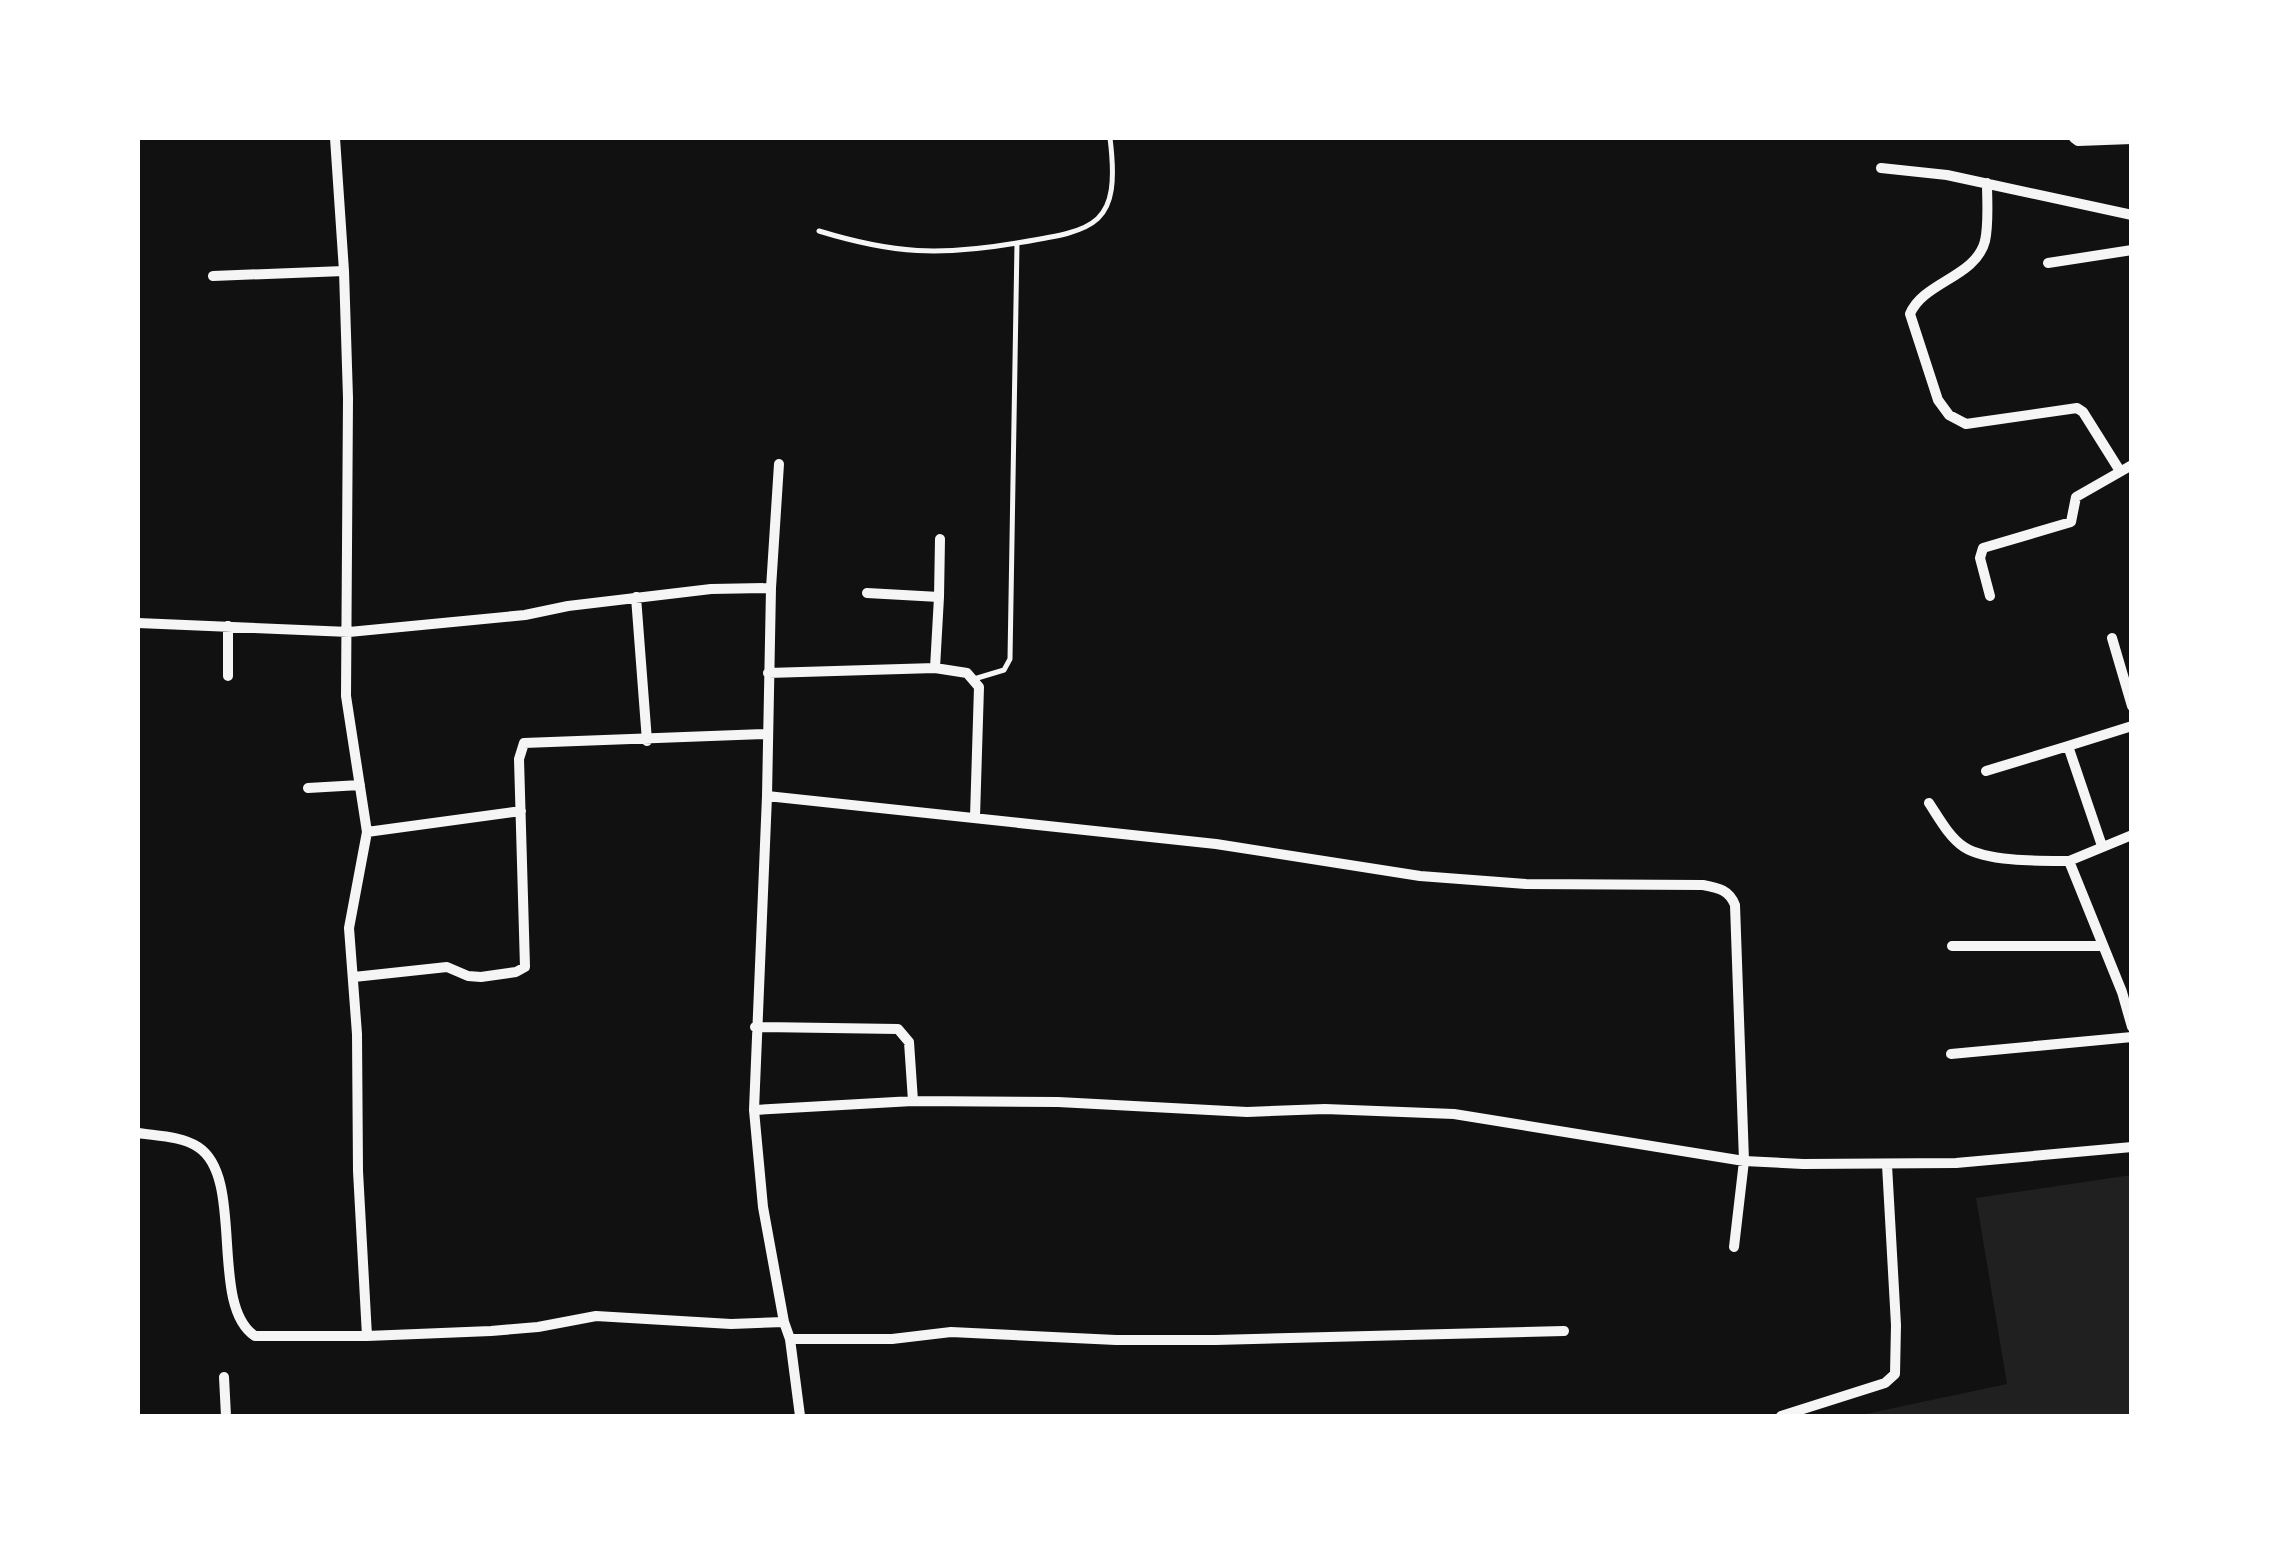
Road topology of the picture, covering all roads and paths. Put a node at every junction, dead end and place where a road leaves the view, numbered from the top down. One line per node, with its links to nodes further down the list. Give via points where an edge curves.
1 (335, 138): 12 (street)
2 (1110, 138): 9 (lane, via 1112,192 1104,212 1086,230)
3 (2074, 138): 4 (street)
4 (2132, 140)
5 (1880, 168): 6 (street)
6 (1987, 183): 7 (street); 16 (street, via 1979,252 1910,314 1938,400 1966,424 2076,408)
7 (2132, 215)
8 (818, 231): 9 (lane, via 870,247 936,253)
9 (1017, 243): 30 (lane, via 1010,659 1004,670)
10 (2132, 250): 11 (street)
11 (2048, 264)
12 (344, 272): 13 (street); 25 (street)
13 (213, 276)
14 (779, 464): 18 (street)
15 (2132, 465): 16 (street)
16 (2120, 470): 20 (street, via 2076,497 2072,522 1983,548)
17 (940, 540): 21 (street)
18 (771, 588): 22 (street); 28 (street)
19 (867, 593): 21 (street)
20 (1990, 596)
21 (939, 597): 27 (street)
22 (636, 598): 25 (street); 34 (street)
23 (138, 622): 24 (street)
24 (228, 626): 25 (street); 29 (street)
25 (349, 632): 37 (street, via 346,696)
26 (2112, 638): 31 (street)
27 (935, 668): 28 (street); 30 (street)
28 (768, 673): 33 (street)
29 (228, 676)
30 (974, 679): 42 (street, via 980,687)
31 (2132, 706)
32 (2132, 726): 35 (street)
33 (766, 734): 34 (street); 39 (street)
34 (647, 741): 41 (street, via 524,743)
35 (2068, 746): 36 (street); 45 (street)
36 (1986, 771)
37 (360, 785): 38 (street); 43 (street)
38 (308, 788)
39 (767, 796): 42 (street); 51 (street)
40 (1929, 802): 46 (street, via 1974,852)
41 (521, 811): 43 (street); 49 (street, via 524,968 481,977 441,967)
42 (975, 818): 58 (street, via 1216,844 1420,876 1720,888 1735,904)
43 (367, 832): 49 (street, via 349,928)
44 (2132, 835): 45 (street)
45 (2102, 846): 46 (street)
46 (2069, 861): 48 (street)
47 (1952, 946): 48 (street)
48 (2104, 946): 50 (street)
49 (354, 977): 63 (street)
50 (2132, 1027)
51 (755, 1028): 54 (street, via 898,1029 909,1042); 55 (street)
52 (2132, 1037): 53 (street)
53 (1952, 1054)
54 (913, 1101): 55 (street); 58 (street, via 1454,1114)
55 (754, 1110): 61 (street)
56 (138, 1133): 63 (street, via 184,1140 205,1152 223,1191 226,1244 244,1329 255,1336)
57 (2132, 1147): 59 (street)
58 (1744, 1162): 59 (street); 60 (street)
59 (1887, 1166): 68 (street, via 1895,1374 1885,1384)
60 (1734, 1246)
61 (784, 1322): 63 (street, via 596,1316 538,1327); 64 (street)
62 (1564, 1331): 64 (street, via 1216,1340 951,1332)
63 (367, 1336)
64 (790, 1339): 67 (street)
65 (224, 1377): 66 (street)
66 (226, 1416)
67 (800, 1416)
68 (1781, 1416)

